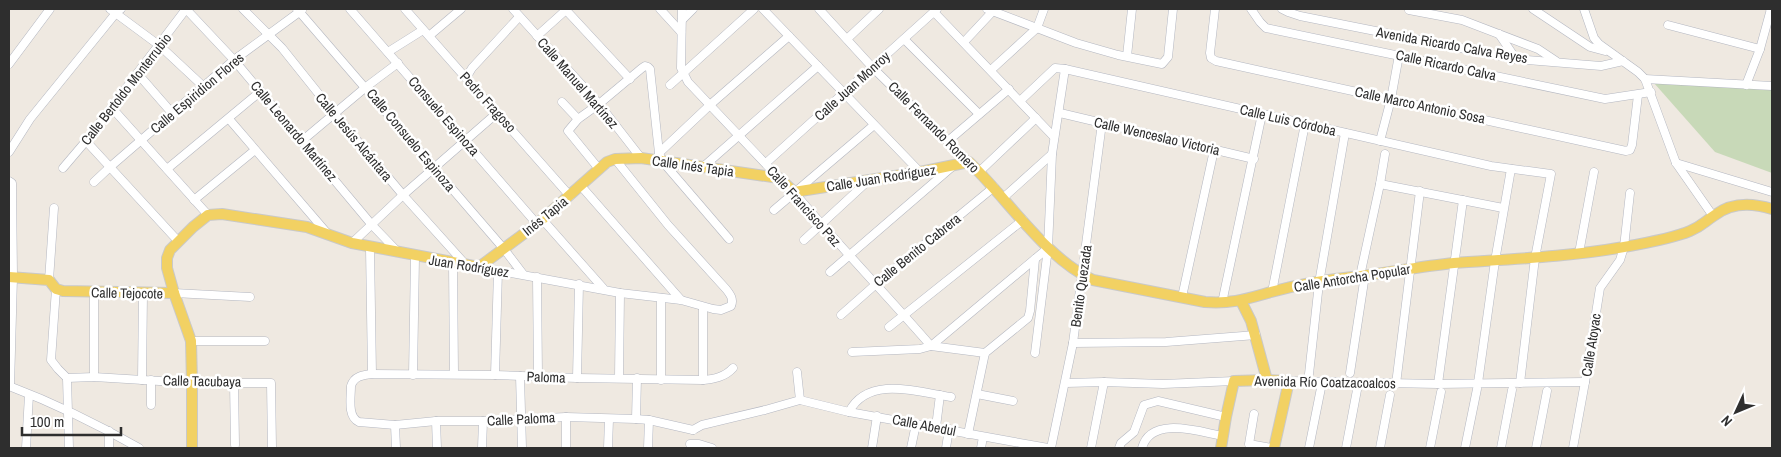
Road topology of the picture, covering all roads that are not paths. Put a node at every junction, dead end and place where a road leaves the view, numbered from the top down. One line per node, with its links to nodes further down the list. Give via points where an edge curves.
1 (50, 9): 55 (street)
2 (186, 9): 44 (street, Calle Bertoldo Monterrubio); 51 (street, Calle Leonardo Martínez)
3 (243, 9): 38 (street, Calle Jesús Alcántara)
4 (350, 9): 47 (street, Consuelo Espinoza)
5 (405, 9): 36 (street, Pedro Fragoso)
6 (461, 9): 36 (street)
7 (513, 9): 31 (street, Calle Manuel Martínez)
8 (565, 9): 39 (street); 63 (street)
9 (660, 9): 35 (street)
10 (682, 9): 32 (street)
11 (693, 9): 32 (street)
12 (754, 9): 61 (street)
13 (763, 9): 40 (street)
14 (820, 9): 41 (street, Calle Fernando Romero)
15 (879, 9): 41 (street)
16 (1044, 9): 34 (street)
17 (1132, 9): 49 (street)
18 (1173, 9): 49 (street, via 1167,60 1162,64)
19 (1215, 9): 75 (street, Calle Marco Antonio Sosa, via 1211,58 1216,61)
20 (1251, 9): 48 (street, Calle Ricardo Calva, via 1266,28)
21 (1282, 9): 30 (street, Avenida Ricardo Calva Reyes)
22 (1533, 9): 46 (street, via 1590,47)
23 (1584, 9): 46 (street, via 1594,38)
24 (1770, 9): 45 (street)
25 (115, 10): 44 (street); 104 (street, via 30,119)
26 (300, 10): 38 (street, Calle Espiridion Flores); 69 (street, Calle Consuelo Espinoza)
27 (936, 10): 42 (street, Calle Juan Monroy); 43 (street)
28 (990, 10): 34 (street); 43 (street)
29 (1409, 10): 37 (street, via 1462,20)
30 (1300, 12): 50 (street, Avenida Ricardo Calva Reyes)
31 (519, 17): 39 (street, Calle Manuel Martínez); 62 (street)
32 (682, 20): 35 (street)
33 (1668, 25): 45 (street)
34 (1038, 28): 49 (street, via 1076,43); 59 (street)
35 (681, 32): 61 (street)
36 (426, 33): 47 (street); 62 (street, Pedro Fragoso)
37 (1499, 33): 50 (street); 53 (street, via 1538,49)
38 (269, 35): 51 (street, Calle Espiridion Flores); 82 (street, Calle Jesús Alcántara)
39 (537, 36): 78 (street, Calle Manuel Martínez)
40 (789, 36): 56 (street); 79 (street)
41 (847, 39): 57 (street, Calle Fernando Romero)
42 (904, 39): 57 (street, Calle Juan Monroy); 85 (street)
43 (964, 42): 59 (street)
44 (160, 46): 60 (street, Calle Bertoldo Monterrubio); 68 (street)
45 (1760, 49): 65 (street)
46 (1607, 51): 52 (street)
47 (388, 52): 54 (street, Consuelo Espinoza)
48 (1399, 55): 74 (street, Calle Ricardo Calva, via 1605,98); 75 (street)
49 (1127, 56)
50 (1516, 59): 53 (street, Avenida Ricardo Calva Reyes)
51 (234, 60): 68 (street, Calle Espiridion Flores); 71 (street, Calle Leonardo Martínez)
52 (1623, 61): 53 (street, Avenida Ricardo Calva Reyes, via 1601,66); 64 (street)
53 (1557, 62)
54 (398, 63): 69 (street); 99 (street, Consuelo Espinoza)
55 (9, 64)
56 (818, 66): 73 (street); 94 (street)
57 (873, 68): 73 (street, Calle Juan Monroy); 100 (street, Calle Fernando Romero)
58 (1066, 69): 76 (street, via 1055,68); 84 (street); 86 (street, Calle Luis Córdoba)
59 (991, 70): 70 (street)
60 (138, 74): 80 (street, Calle Bertoldo Monterrubio); 81 (street)
61 (683, 74): 66 (street); 79 (street, Calle Francisco Paz)
62 (466, 78): 83 (street, Pedro Fragoso)
63 (630, 79): 78 (street); 107 (street, via 645,66 650,69)
64 (1645, 79): 65 (street); 72 (street)
65 (1746, 85): 67 (street)
66 (670, 86)
67 (1772, 86)
68 (204, 87): 81 (street, Calle Espiridion Flores)
69 (366, 87): 82 (street); 118 (street, Calle Consuelo Espinoza)
70 (1009, 89): 76 (street); 85 (street)
71 (261, 91): 88 (street); 97 (street, Calle Leonardo Martínez)
72 (1651, 92): 74 (street, Calle Ricardo Calva); 113 (street)
73 (844, 94): 91 (street); 112 (street, Calle Juan Monroy)
74 (1638, 95): 75 (street, Calle Marco Antonio Sosa, via 1630,150 1626,151)
75 (1391, 99): 101 (street)
76 (1020, 101): 87 (street)
77 (562, 102): 89 (street)
78 (599, 104): 89 (street); 108 (street, Calle Manuel Martínez)
79 (711, 104): 94 (street, Calle Francisco Paz); 107 (street)
80 (112, 108): 96 (street); 98 (street, Calle Bertoldo Monterrubio)
81 (172, 113): 96 (street, Calle Espiridion Flores)
82 (334, 113): 97 (street); 135 (street, Calle Jesús Alcántara)
83 (497, 113): 99 (street); 136 (street, Pedro Fragoso)
84 (1060, 113): 90 (street, Calle Wenceslao Victoria); 95 (street)
85 (979, 114): 100 (street)
86 (1262, 114): 92 (street, Calle Luis Córdoba); 109 (street)
87 (1036, 118): 95 (street); 122 (street)
88 (229, 119): 102 (street); 119 (street)
89 (578, 119): 111 (street, via 568,131)
90 (1102, 123): 103 (street, Calle Wenceslao Victoria); 175 (street, Benito Quezada)
91 (874, 124): 121 (street); 132 (street)
92 (1304, 124): 93 (street, Calle Luis Córdoba); 184 (street)
93 (1345, 134): 101 (street, Calle Luis Córdoba); 178 (street)
94 (739, 135): 112 (street, Calle Francisco Paz); 116 (street)
95 (1054, 137): 105 (street)
96 (141, 140): 115 (street, Calle Espiridion Flores); 119 (street)
97 (302, 140): 148 (street, Calle Leonardo Martínez)
98 (86, 141): 115 (street); 117 (street, Calle Bertoldo Monterrubio)
99 (465, 141): 118 (street); 147 (street, Consuelo Espinoza)
100 (948, 141): 110 (street, Calle Fernando Romero)
101 (1380, 141): 120 (street, Calle Luis Córdoba)
102 (255, 150): 138 (street); 150 (street)
103 (1214, 150): 109 (street, Calle Wenceslao Victoria); 189 (street)
104 (9, 152)
105 (1052, 154): 137 (street); 157 (street)
106 (1385, 154): 128 (street)
107 (661, 157): 108 (main road, Calle Inés Tapia); 116 (main road, Calle Inés Tapia); 151 (street)
108 (641, 158): 111 (main road, Calle Inés Tapia)
109 (1254, 159): 193 (street)
110 (969, 162): 114 (main road, Calle Juan Rodríguez); 122 (main road, Calle Fernando Romero)
111 (607, 163): 129 (main road, Inés Tapia); 194 (street, Juan Rodríguez, via 668,225 726,289 733,302 721,310)
112 (766, 163): 124 (street, Calle Francisco Paz)
113 (1676, 163): 133 (street); 145 (street)
114 (953, 166): 121 (main road, Calle Juan Rodríguez); 162 (street)
115 (110, 167): 127 (street, Calle Espiridion Flores); 153 (street)
116 (703, 167): 124 (main road, Calle Inés Tapia)
117 (63, 168)
118 (435, 169): 135 (street); 158 (street, Calle Consuelo Espinoza)
119 (167, 170): 138 (street)
120 (1511, 170): 141 (street); 163 (street, Calle Luis Córdoba, via 1551,174)
121 (920, 172): 125 (main road, Calle Juan Rodríguez)
122 (979, 172): 130 (main road, Calle Fernando Romero)
123 (1594, 172): 160 (street)
124 (779, 178): 132 (main road, Calle Francisco Paz)
125 (870, 179): 132 (main road, Calle Juan Rodríguez); 149 (street)
126 (10, 182): 176 (street)
127 (94, 182)
128 (1380, 184): 131 (street); 174 (street)
129 (581, 186): 136 (main road, Inés Tapia); 191 (street)
130 (994, 187): 137 (main road, Calle Fernando Romero); 181 (street, Calle Benito Cabrera)
131 (1420, 191): 139 (street); 170 (street)
132 (794, 192): 143 (street); 149 (street, Calle Francisco Paz)
133 (1772, 192)
134 (1630, 193): 155 (street, Calle Atoyac)
135 (403, 195): 148 (street); 168 (street, Calle Jesús Alcántara)
136 (570, 196): 147 (main road, Inés Tapia)
137 (1003, 198): 146 (main road, Calle Fernando Romero)
138 (194, 200): 144 (street)
139 (1463, 200): 141 (street); 167 (street)
140 (54, 208): 179 (street)
141 (1503, 208): 165 (street)
142 (1772, 209): 145 (main road, Calle Antorcha Popular, via 1756,204 1733,206)
143 (774, 210)
144 (208, 215): 150 (main road, Juan Rodríguez, via 222,214); 153 (main road)
145 (1713, 216): 155 (main road, Calle Antorcha Popular, via 1687,232)
146 (1023, 220): 157 (main road, Calle Fernando Romero); 195 (street)
147 (539, 222): 158 (main road, Inés Tapia); 182 (street, Consuelo Espinoza)
148 (372, 225): 154 (street); 159 (street, Calle Leonardo Martínez)
149 (821, 225): 152 (street); 162 (street, Calle Francisco Paz)
150 (327, 233): 154 (main road, Juan Rodríguez)
151 (729, 238)
152 (804, 240)
153 (178, 241): 186 (main road, via 167,258)
154 (352, 244): 156 (main road, Juan Rodríguez)
155 (1624, 247): 160 (main road, Calle Antorcha Popular); 230 (street, Calle Atoyac, via 1620,260 1600,288)
156 (370, 248): 159 (main road, Juan Rodríguez); 209 (street)
157 (1048, 248): 164 (street); 175 (main road, Calle Fernando Romero); 205 (street)
158 (504, 249): 169 (main road, Inés Tapia); 173 (street, Calle Consuelo Espinoza)
159 (400, 254): 161 (main road, Juan Rodríguez)
160 (1579, 254): 163 (main road, Calle Antorcha Popular)
161 (415, 256): 166 (main road, Juan Rodríguez); 212 (street)
162 (848, 256): 172 (street); 181 (street, Calle Francisco Paz)
163 (1535, 258): 165 (main road, Calle Antorcha Popular); 234 (street)
164 (1035, 259): 202 (street); 204 (street, via 1028,318)
165 (1495, 261): 167 (main road, Calle Antorcha Popular); 237 (street)
166 (453, 263): 168 (main road, Juan Rodríguez); 210 (street)
167 (1453, 263): 170 (main road, Calle Antorcha Popular); 238 (street)
168 (466, 265): 169 (main road, Juan Rodríguez)
169 (480, 267): 171 (street, Juan Rodríguez)
170 (1409, 269): 174 (main road, Calle Antorcha Popular); 235 (street)
171 (498, 270): 173 (street, Juan Rodríguez); 213 (street)
172 (830, 272)
173 (523, 274): 177 (street, Juan Rodríguez)
174 (1362, 275): 178 (main road, Calle Antorcha Popular); 208 (street)
175 (1083, 276): 189 (main road, Calle Antorcha Popular); 201 (street, Benito Quezada)
176 (11, 277): 179 (main road, Calle Tejocote); 236 (street)
177 (537, 277): 180 (street, Juan Rodríguez); 215 (street)
178 (1319, 283): 184 (main road, Calle Antorcha Popular); 211 (street)
179 (53, 284): 183 (main road, Calle Tejocote, via 63,291); 217 (street, via 51,360)
180 (579, 284): 182 (street, Juan Rodríguez); 218 (street)
181 (875, 284): 195 (street, Calle Francisco Paz); 196 (street, Calle Benito Cabrera)
182 (603, 288): 187 (street, Juan Rodríguez)
183 (94, 292): 185 (main road, Calle Tejocote); 216 (street)
184 (1272, 292): 192 (main road, Calle Antorcha Popular)
185 (143, 293): 186 (main road, Calle Tejocote); 221 (street)
186 (174, 293): 188 (street, Calle Tejocote); 199 (main road)
187 (620, 293): 190 (street, Juan Rodríguez); 219 (street)
188 (250, 297)
189 (1182, 297): 193 (main road, Calle Antorcha Popular)
190 (661, 298): 191 (street, Juan Rodríguez); 223 (street)
191 (681, 300): 194 (street, Juan Rodríguez)
192 (1241, 301): 193 (main road, Calle Antorcha Popular); 198 (main road)
193 (1222, 303)
194 (703, 306): 224 (street)
195 (904, 314): 197 (street); 202 (street, Calle Francisco Paz)
196 (841, 315)
197 (889, 327)
198 (1256, 335): 201 (street, via 1166,342); 225 (main road)
199 (190, 341): 200 (street); 231 (main road)
200 (265, 341)
201 (1073, 343): 232 (street, Benito Quezada)
202 (931, 346): 203 (street); 204 (street)
203 (852, 352)
204 (985, 353): 242 (street)
205 (1035, 353)
206 (733, 368): 224 (street, Paloma, via 728,374)
207 (798, 372): 247 (street)
208 (1350, 373)
209 (372, 374): 212 (street, Paloma); 253 (street, Paloma, via 352,382)
210 (454, 374): 212 (street, Paloma); 213 (street, Paloma)
211 (1309, 374)
212 (413, 375)
213 (494, 375): 214 (street, Paloma)
214 (520, 376): 215 (street, Paloma); 257 (street)
215 (538, 376): 218 (street, Paloma)
216 (94, 377): 217 (street, Calle Tacubaya); 221 (street, Calle Tacubaya)
217 (67, 378): 250 (street)
218 (577, 378): 219 (street, Paloma)
219 (619, 378): 220 (street, Paloma)
220 (637, 378): 223 (street, Paloma); 258 (street)
221 (142, 380): 222 (street, Calle Tacubaya)
222 (151, 380): 231 (street, Calle Tacubaya); 249 (street)
223 (661, 380): 224 (street, Paloma)
224 (703, 380)
225 (1267, 380): 226 (main road, Avenida Río Coatzacoalcos); 229 (main road, Avenida Río Coatzacoalcos)
226 (1234, 381): 228 (street, Avenida Río Coatzacoalcos); 256 (main road)
227 (234, 382): 231 (street, Calle Tacubaya); 272 (street); 280 (street, Calle Tacubaya, via 271,383)
228 (1104, 382): 232 (street, Avenida Río Coatzacoalcos); 294 (street)
229 (1289, 382): 233 (street, Avenida Río Coatzacoalcos); 298 (main road)
230 (1585, 382): 234 (street, Avenida Río Coatzacoalcos); 306 (street, Calle Atoyac)
231 (192, 383): 279 (main road)
232 (1066, 383): 293 (street, Benito Quezada)
233 (1322, 383): 235 (street, Avenida Río Coatzacoalcos); 299 (street)
234 (1520, 383): 237 (street, Avenida Río Coatzacoalcos)
235 (1396, 384): 238 (street, Avenida Río Coatzacoalcos)
236 (9, 386): 243 (street)
237 (1478, 386): 238 (street, Avenida Río Coatzacoalcos); 303 (street)
238 (1440, 388): 302 (street)
239 (1357, 390): 300 (street)
240 (1512, 390): 304 (street)
241 (1546, 391): 305 (street)
242 (977, 394): 248 (street); 269 (street)
243 (28, 395): 250 (street); 275 (street)
244 (940, 395): 246 (street); 251 (street, via 876,390 858,398); 265 (street)
245 (1390, 395): 301 (street)
246 (951, 397)
247 (800, 400): 251 (street, Calle Abedul); 266 (street)
248 (1013, 401)
249 (151, 405)
250 (68, 411): 268 (street); 276 (street)
251 (849, 412): 254 (street, Calle Abedul)
252 (1254, 414): 298 (street, via 1249,444)
253 (352, 416): 264 (street, Calle Paloma, via 359,422)
254 (877, 416): 263 (street, Calle Abedul); 289 (street)
255 (566, 417): 257 (street, Calle Paloma); 259 (street, Calle Paloma); 285 (street)
256 (1226, 417): 270 (main road); 295 (street, via 1158,401 1144,405 1134,432)
257 (522, 418): 262 (street, Calle Paloma); 284 (street)
258 (636, 418): 259 (street, Calle Paloma); 260 (street, Calle Paloma)
259 (609, 419): 286 (street)
260 (649, 420): 266 (street, Calle Paloma); 287 (street)
261 (436, 421): 262 (street, Calle Paloma); 264 (street, Calle Paloma); 282 (street)
262 (483, 421): 283 (street)
263 (916, 424): 265 (street, Calle Abedul); 290 (street)
264 (395, 425): 281 (street)
265 (936, 427): 267 (street, Calle Abedul)
266 (693, 430): 273 (street)
267 (949, 430): 269 (street, Calle Abedul); 291 (street)
268 (109, 431): 277 (street); 278 (street)
269 (968, 434): 271 (street, Calle Abedul)
270 (1223, 436): 296 (street, via 1170,426 1155,432); 297 (main road)
271 (983, 437): 274 (street, Calle Abedul); 292 (street)
272 (235, 445)
273 (690, 446): 288 (street, via 699,444)
274 (1019, 446): 293 (street, Calle Abedul)
275 (26, 448)
276 (69, 448)
277 (109, 448)
278 (139, 448)
279 (192, 448)
280 (272, 448)
281 (396, 448)
282 (437, 448)
283 (482, 448)
284 (522, 448)
285 (566, 448)
286 (608, 448)
287 (648, 448)
288 (712, 448)
289 (872, 448)
290 (911, 448)
291 (946, 448)
292 (981, 448)
293 (1050, 448)
294 (1091, 448)
295 (1119, 448)
296 (1142, 448)
297 (1221, 448)
298 (1273, 448)
299 (1309, 448)
300 (1346, 448)
301 (1380, 448)
302 (1430, 448)
303 (1465, 448)
304 (1501, 448)
305 (1536, 448)
306 (1573, 448)

